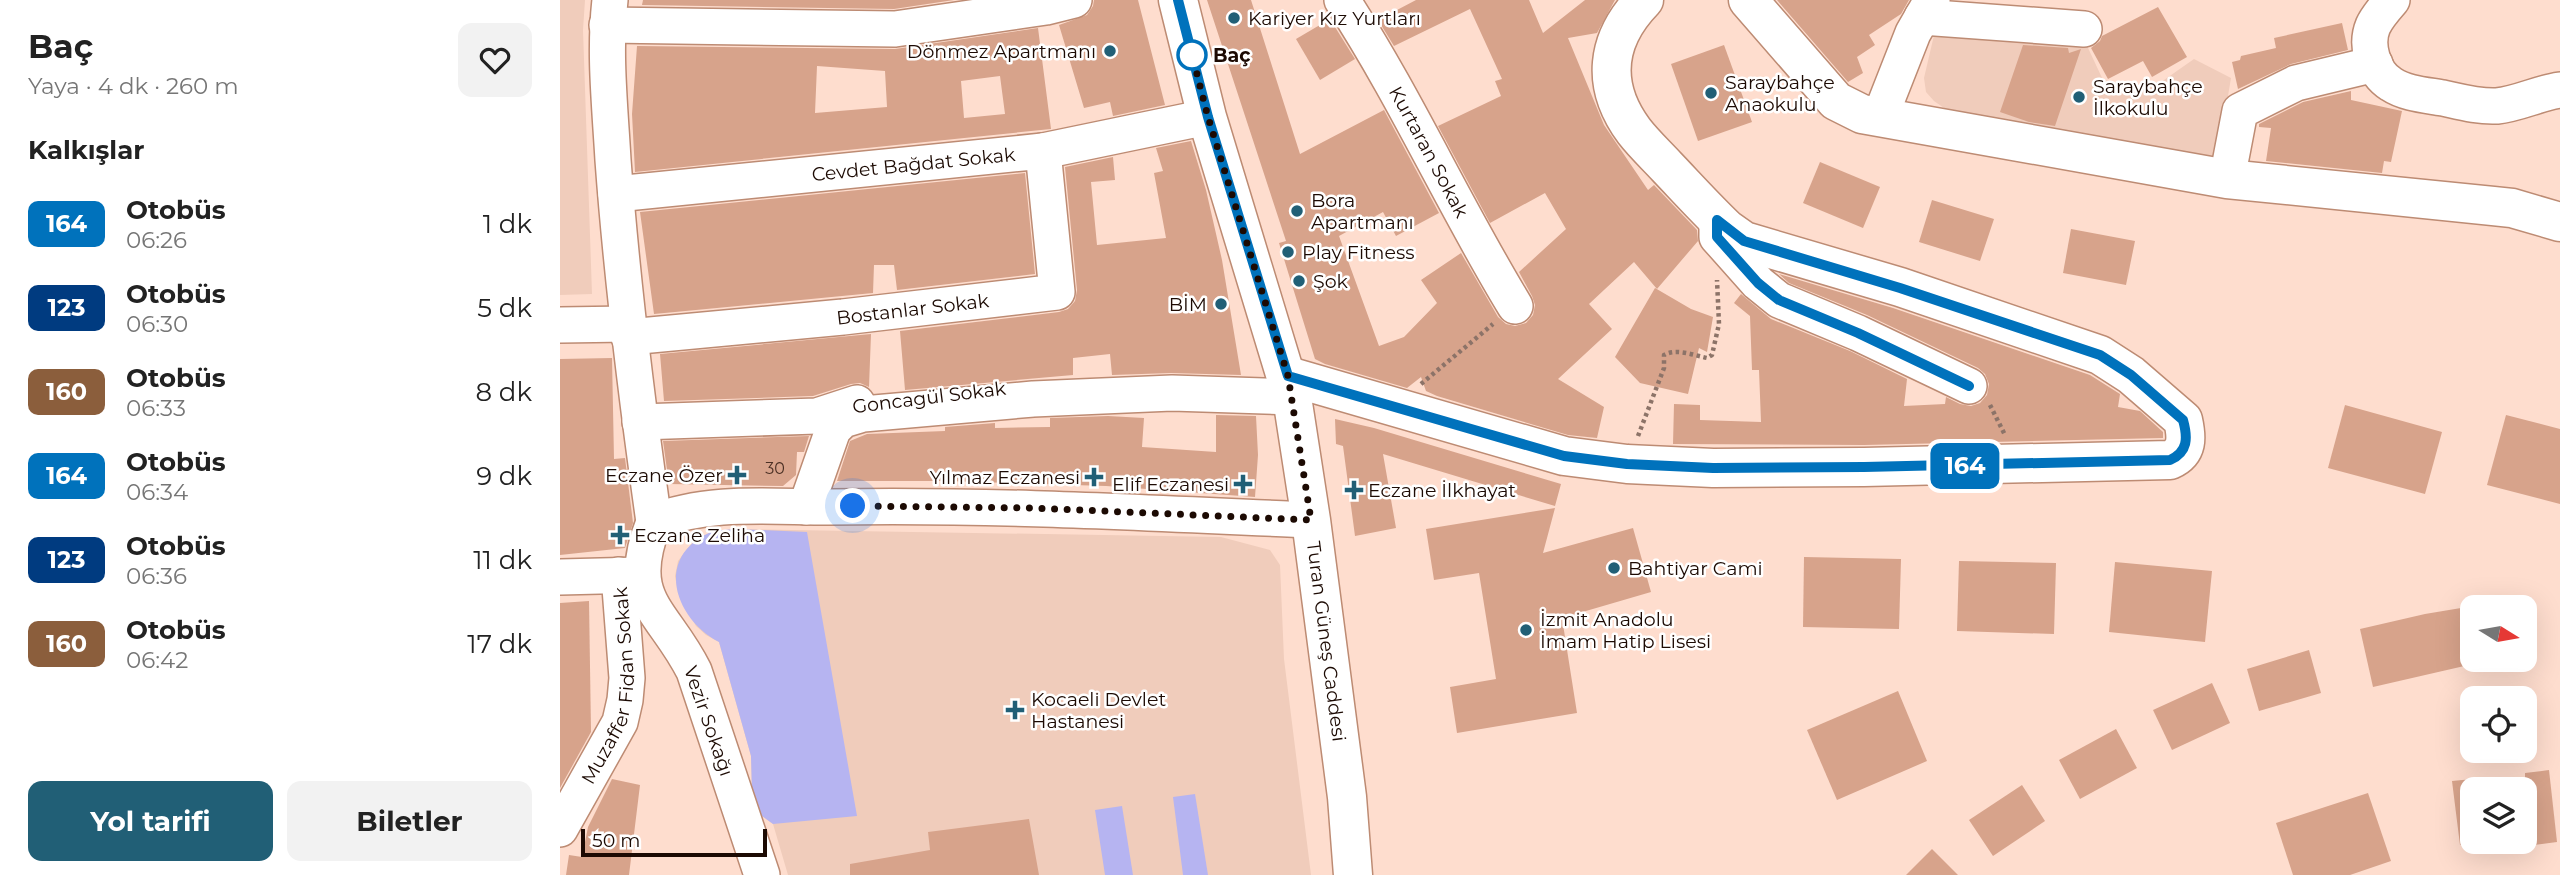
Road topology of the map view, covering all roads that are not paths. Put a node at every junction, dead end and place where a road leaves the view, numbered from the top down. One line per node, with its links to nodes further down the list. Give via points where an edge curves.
1 (1074, 0): 7 (street, via 1046,7)
2 (1178, 0): 13 (main road, Turan Güneş Caddesi)
3 (1342, 0): 20 (street, Kurtaran Sokak)
4 (1644, 0): 19 (main road, via 1619,33 1613,53 1616,96 1635,132)
5 (1748, 0): 14 (main road, via 1836,100 1862,114)
6 (2392, 0): 11 (street, via 2372,26 2369,40)
7 (971, 9): 9 (street, via 895,29)
8 (1927, 9): 10 (street); 14 (street)
9 (609, 13): 17 (street, via 607,58)
10 (2084, 29)
11 (2375, 64): 12 (street, via 2384,79 2407,91 2486,106); 16 (street, via 2296,83 2240,111)
12 (2560, 90)
13 (1208, 117): 15 (street, Cevdet Bağdat Sokak); 23 (main road, Turan Güneş Caddesi)
14 (1880, 117): 16 (main road)
15 (1043, 151): 17 (street, Cevdet Bağdat Sokak); 22 (street, Bostanlar Sokak, via 1057,292 843,317)
16 (2227, 179): 18 (main road, via 2512,208)
17 (616, 194): 22 (street)
18 (2560, 222)
19 (1717, 229): 23 (main road, via 2100,355 2172,408 2183,420 2186,446 2170,460 2018,465 1713,468 1627,464 1564,456 1392,408); 24 (street, via 1758,283 1779,300)
20 (1515, 306)
21 (560, 325): 22 (street)
22 (629, 331): 26 (street)
23 (1290, 386): 25 (street, Goncagül Sokak); 28 (main road, Turan Güneş Caddesi)
24 (1969, 386)
25 (1176, 393): 26 (street, Goncagül Sokak, via 1153,384 1071,382 858,403 817,416); 27 (street, Goncagül Sokak, via 1033,399 850,417 833,430)
26 (640, 422): 29 (street)
27 (806, 507): 28 (street, via 1033,508); 29 (street, via 715,508)
28 (1311, 520): 33 (main road, Turan Güneş Caddesi)
29 (654, 522): 30 (street, Muzaffer Fidan Sokak)
30 (630, 575): 31 (street); 32 (street, Muzaffer Fidan Sokak, via 627,678 620,722); 34 (street, Vezir Sokağı, via 645,590 694,671)
31 (560, 577)
32 (560, 829)
33 (1354, 865)
34 (762, 875)

